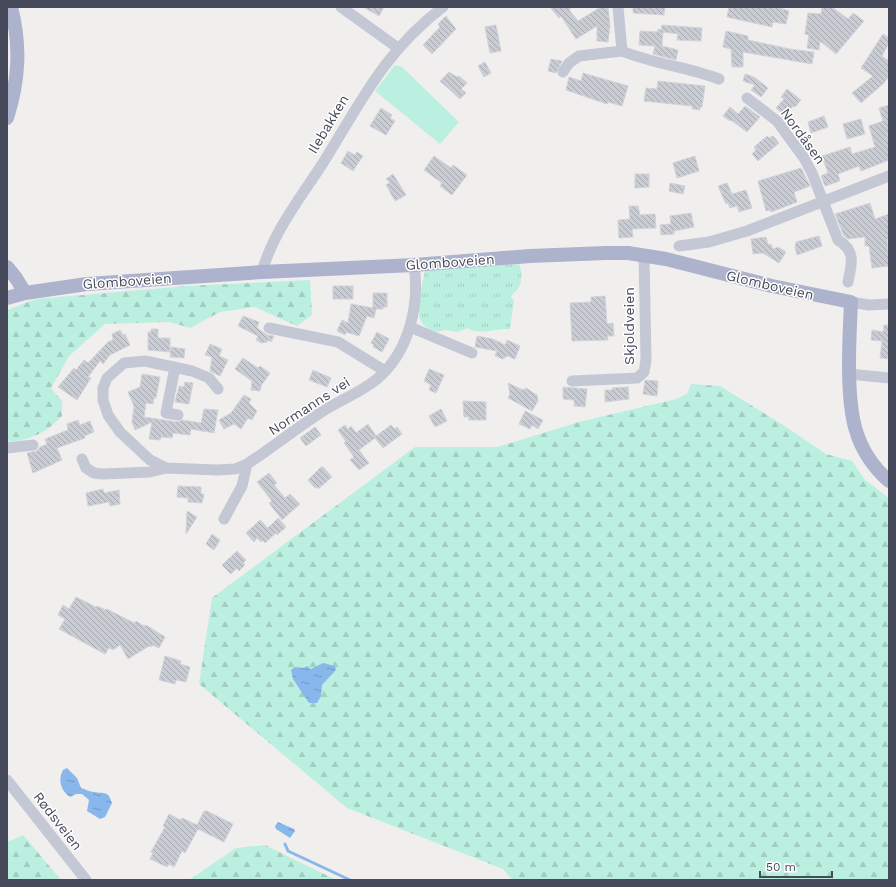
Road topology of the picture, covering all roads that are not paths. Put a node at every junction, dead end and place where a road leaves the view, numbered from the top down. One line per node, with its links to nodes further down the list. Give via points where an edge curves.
1 (11, 7): 10 (main road, via 19,61 16,87)
2 (443, 7): 5 (street, Ilebakken)
3 (618, 7): 6 (street)
4 (344, 8): 5 (street)
5 (398, 48): 17 (street, Ilebakken, via 370,85 274,241)
6 (622, 51): 7 (street, via 579,56 568,63); 8 (street, via 642,59)
7 (563, 72)
8 (719, 79)
9 (747, 98): 12 (street, Nordåsen, via 777,121 804,158)
10 (7, 118)
11 (889, 176): 12 (street)
12 (824, 200): 13 (street, via 748,231 709,242); 18 (street, Nordåsen, via 838,240 846,245 852,259)
13 (679, 246)
14 (644, 255): 15 (main road, Glomboveien, via 572,253); 21 (main road, Glomboveien); 30 (street, Skjoldveien, via 644,372 637,378)
15 (414, 265): 17 (main road, Glomboveien); 23 (street, Normanns vei, via 416,282)
16 (7, 267): 19 (main road)
17 (262, 272): 19 (main road, Glomboveien, via 87,284)
18 (848, 282)
19 (25, 293): 20 (main road, Glomboveien)
20 (7, 298)
21 (851, 302): 22 (street, Glomboveien, via 869,305); 28 (main road)
22 (889, 304)
23 (410, 327): 25 (street); 27 (street, Normanns vei, via 400,350)
24 (269, 328): 27 (street, via 338,342)
25 (472, 353)
26 (174, 367): 31 (street, Normanns vei, via 209,378); 32 (street, via 166,413); 37 (street, Normanns vei, via 145,361 124,363 107,378 103,388 103,400 108,415 120,432 150,460)
27 (385, 371): 36 (street, Normanns vei, via 367,386 319,413)
28 (849, 374): 29 (street); 38 (main road, via 849,406 860,444 872,465)
29 (889, 378)
30 (572, 381)
31 (218, 389)
32 (178, 415)
33 (33, 446): 34 (street)
34 (7, 448)
35 (82, 459): 37 (street, Normanns vei, via 86,468 97,474 150,472)
36 (247, 464): 37 (street, Normanns vei, via 235,469 217,470); 39 (street, via 242,486)
37 (166, 468)
38 (889, 481)
39 (224, 519)
40 (7, 780): 41 (street, Rødsveien)
41 (86, 880)

